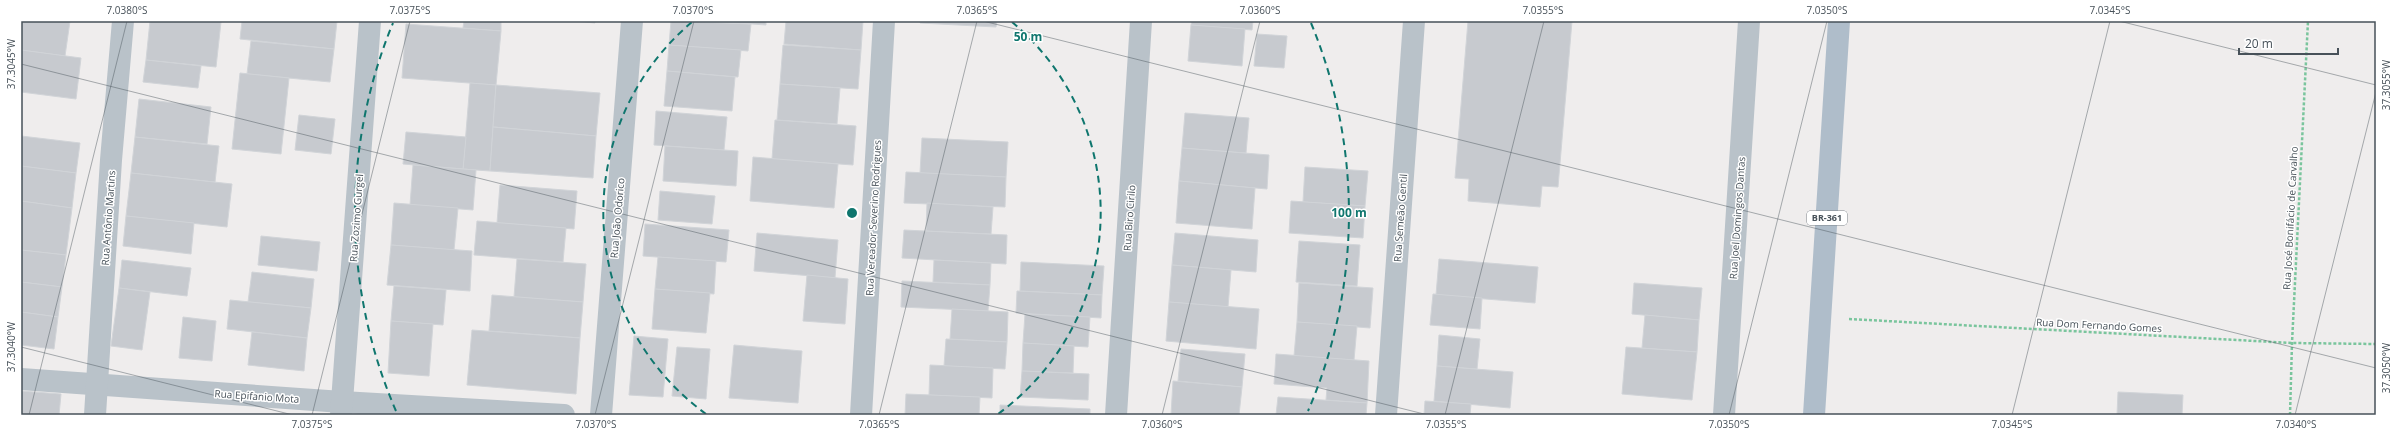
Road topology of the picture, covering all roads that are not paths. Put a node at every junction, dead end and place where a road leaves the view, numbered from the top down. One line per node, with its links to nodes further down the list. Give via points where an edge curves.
1 (123, 21): 10 (street, Rua Antônio Martins, via 111,160)
2 (370, 21): 11 (street, Rua Zozimo Gurgel)
3 (632, 21): 14 (street, Rua João Odorico)
4 (884, 21): 15 (street, Rua Vereador Severino Rodrigues)
5 (1142, 21): 16 (street, Rua Biro Cirilo)
6 (1414, 21): 17 (street, Rua Semeão Gentil)
7 (1749, 21): 18 (street, Rua Joel Domingos Dantas)
8 (1839, 21): 19 (main road, BR-361)
9 (21, 379): 10 (street, Rua Epifanio Mota)
10 (97, 384): 11 (street, Rua Epifanio Mota); 12 (street, Rua Antônio Martins)
11 (342, 409): 13 (street, Rua Epifanio Mota)
12 (95, 415)
13 (564, 415)
14 (601, 415)
15 (861, 415)
16 (1116, 415)
17 (1386, 415)
18 (1724, 415)
19 (1814, 415)

